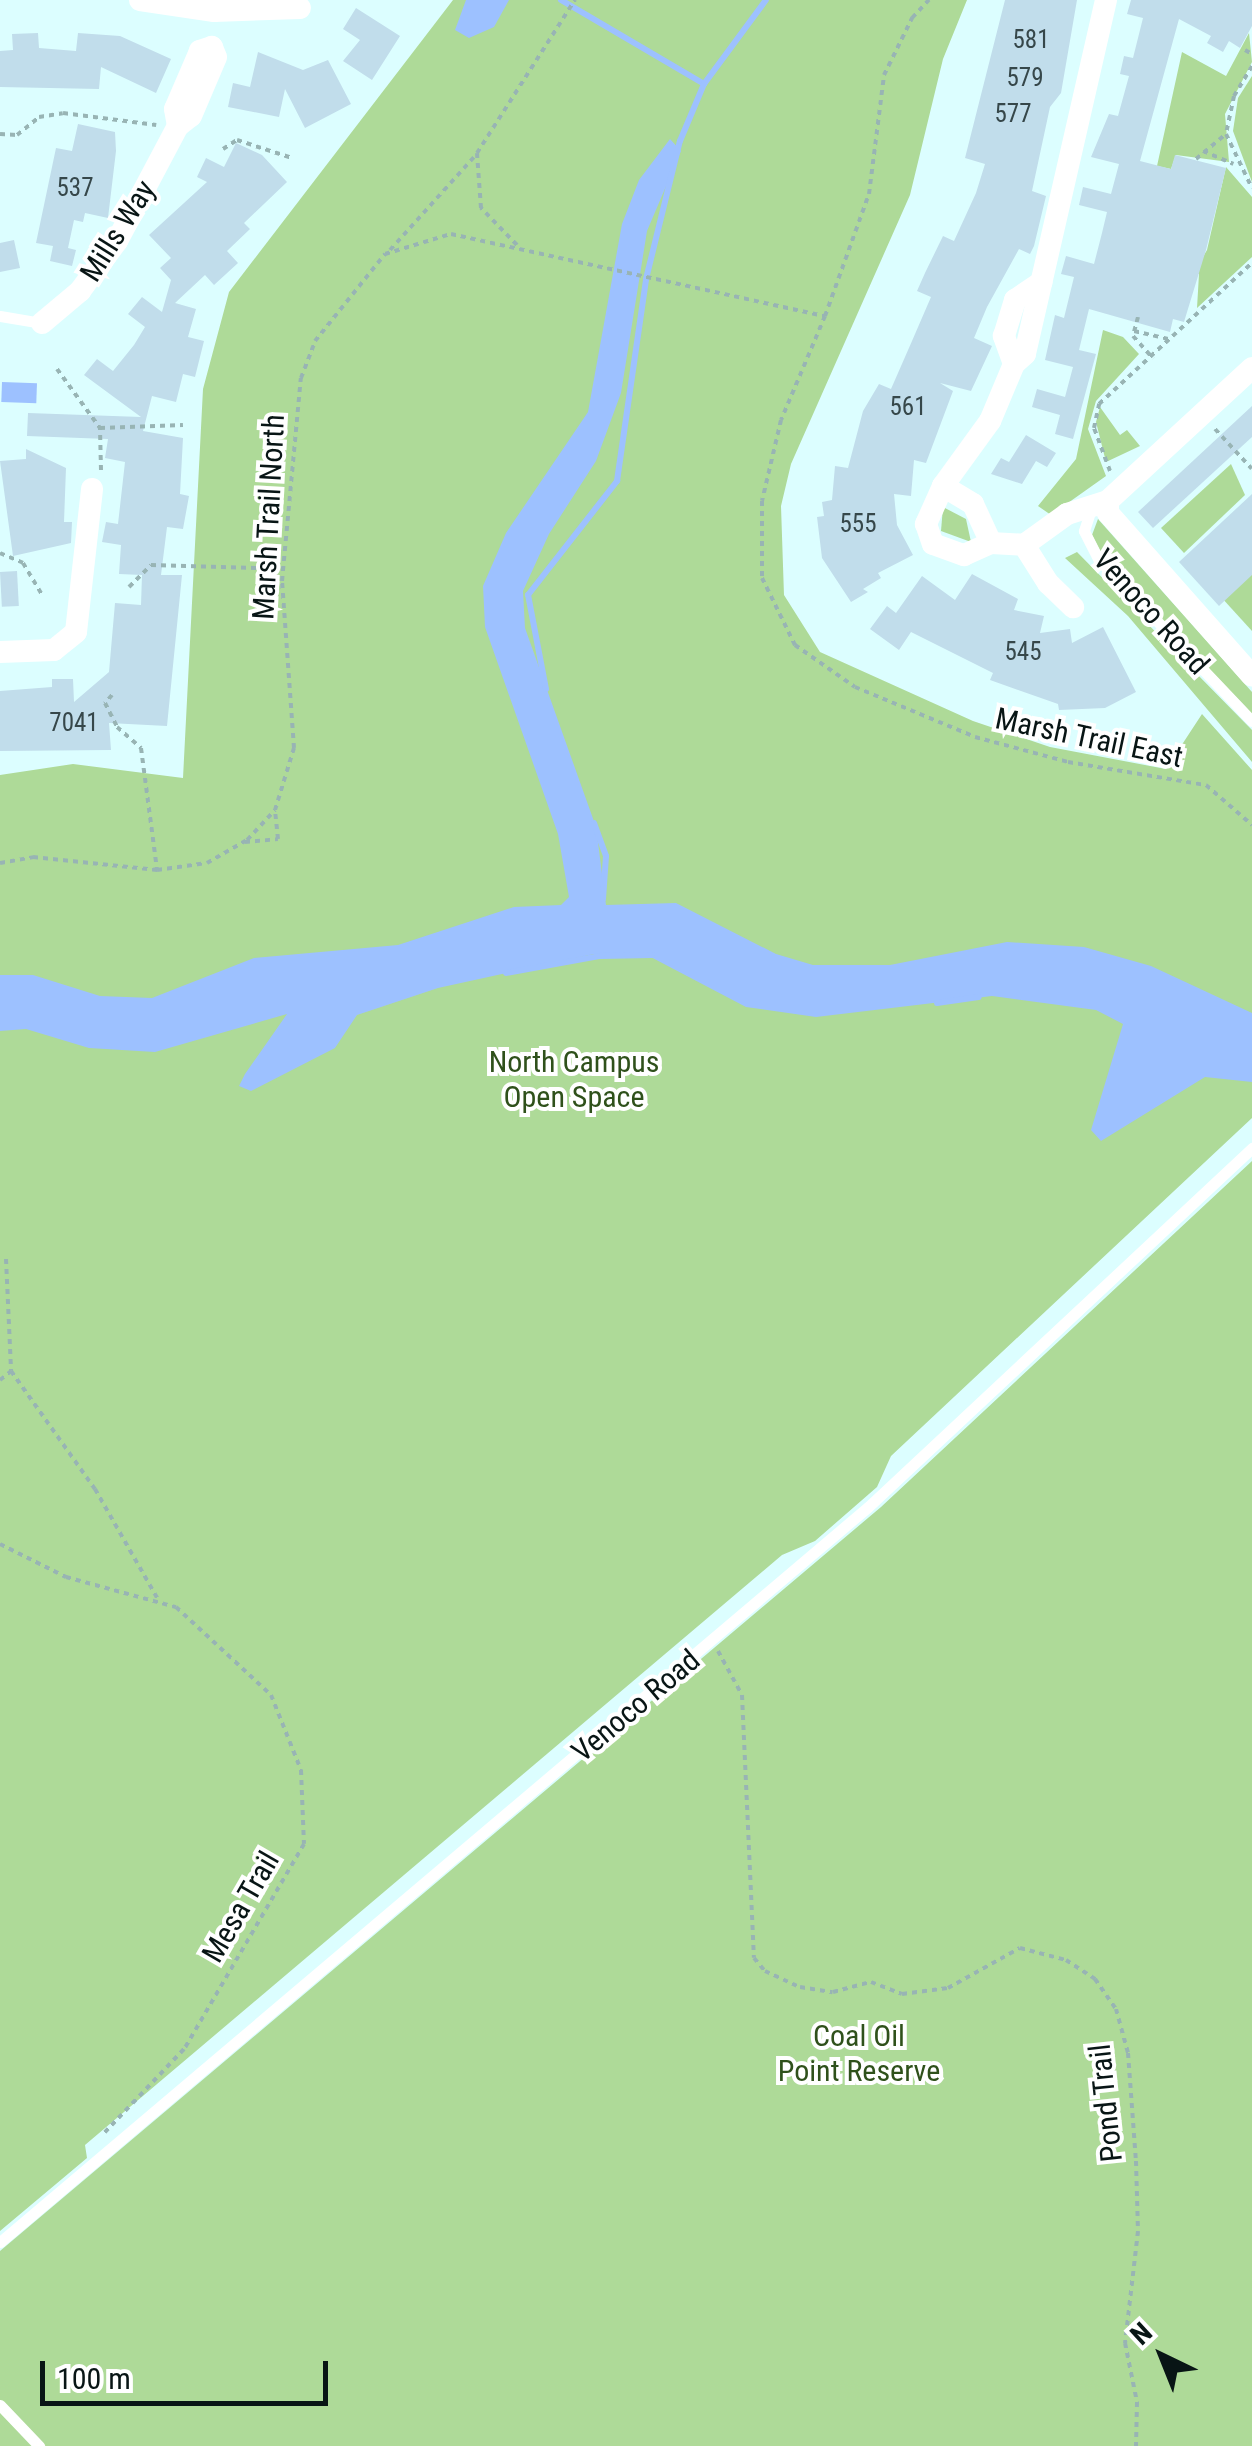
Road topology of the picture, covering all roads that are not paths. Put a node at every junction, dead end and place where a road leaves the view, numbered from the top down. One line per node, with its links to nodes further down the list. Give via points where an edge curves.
1 (140, 0): 3 (street)
2 (1106, 0): 9 (street, via 1042,282 1015,300 1004,336 1014,364 990,422)
3 (215, 6): 4 (street); 6 (street, Mills Way, via 216,57 191,116 167,126 117,241 80,290)
4 (300, 8)
5 (0, 316): 6 (lane)
6 (42, 323)
7 (1252, 368): 10 (street)
8 (97, 479): 14 (street, via 76,632 54,650)
9 (943, 486): 11 (street, via 973,504); 11 (street, via 927,517 934,544 964,555)
10 (1108, 501): 12 (street, via 1066,514); 15 (street, via 1115,525); 16 (lane, Venoco Road, via 1084,521 1090,547)
11 (991, 543): 12 (street)
12 (1024, 545): 13 (street, via 1048,583)
13 (1073, 606)
14 (0, 652)
15 (1252, 676)
16 (1252, 721)
17 (1252, 1148): 18 (lane, Venoco Road, via 868,1507)
18 (0, 2242)
19 (0, 2405): 20 (lane)
20 (39, 2446)

